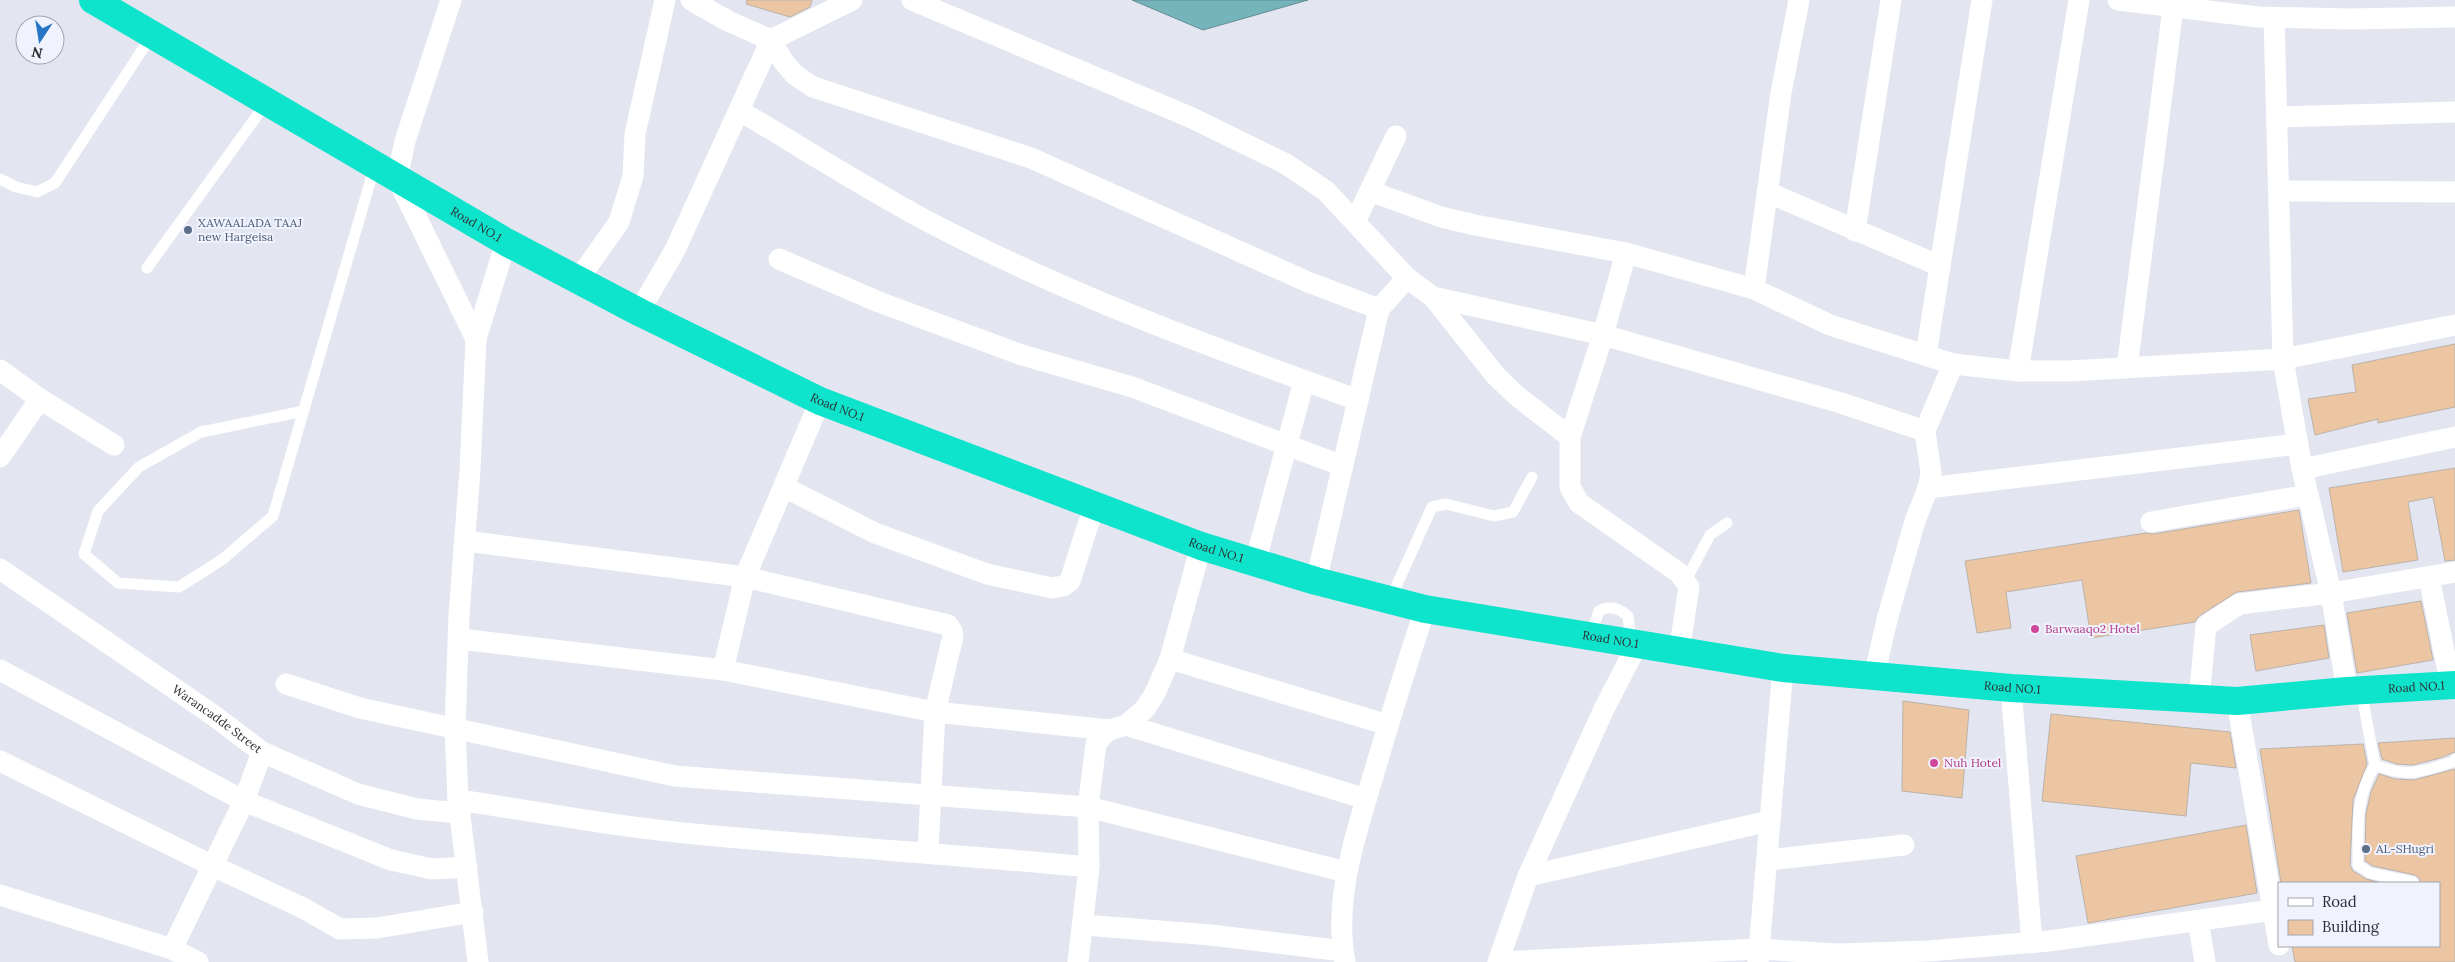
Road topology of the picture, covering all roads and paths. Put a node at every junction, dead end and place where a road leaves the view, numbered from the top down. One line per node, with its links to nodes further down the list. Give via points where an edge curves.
1 (451, 0): 23 (street, via 405,141)
2 (664, 0): 37 (street, via 635,134 633,176 619,222)
3 (691, 0): 17 (street)
4 (852, 0): 17 (street)
5 (912, 0): 29 (street, via 1192,118 1286,164 1326,191)
6 (1799, 0): 27 (street)
7 (1891, 0): 30 (street)
8 (1982, 0): 34 (street)
9 (2079, 0): 50 (street)
10 (2118, 0): 12 (street)
11 (102, 2): 16 (highway, Road NO.1)
12 (2174, 4): 15 (street); 48 (street)
13 (2350, 10): 14 (street); 15 (street)
14 (2446, 11)
15 (2264, 12): 21 (street)
16 (152, 35): 18 (highway, Road NO.1); 24 (lane, via 54,182 37,192)
17 (771, 40): 19 (street); 40 (street, via 795,75 813,87 1031,158 1300,278)
18 (267, 102): 23 (highway, Road NO.1); 35 (lane)
19 (740, 111): 41 (street, via 675,250); 51 (street, via 928,221 1021,267)
20 (2455, 112): 21 (street)
21 (2278, 117): 26 (street)
22 (1396, 136): 25 (street)
23 (386, 172): 31 (highway, Road NO.1); 44 (street); 55 (lane)
24 (0, 179)
25 (1370, 191): 29 (street); 32 (street, via 1441,217)
26 (2279, 191): 28 (street); 46 (street)
27 (1767, 192): 30 (street); 38 (street)
28 (2455, 192)
29 (1355, 222): 36 (street)
30 (1855, 231): 34 (street)
31 (506, 242): 37 (highway, Road NO.1); 44 (street)
32 (1626, 253): 38 (street); 43 (street)
33 (778, 259): 61 (street, via 879,302 1019,354 1132,387)
34 (1940, 266): 45 (street)
35 (147, 268)
36 (1408, 278): 39 (street); 40 (street)
37 (578, 280): 41 (highway, Road NO.1)
38 (1754, 290): 45 (street, via 1830,325)
39 (1433, 297): 43 (street); 57 (street, via 1496,376)
40 (1379, 309): 53 (street)
41 (638, 312): 54 (highway, Road NO.1)
42 (2455, 324): 46 (street)
43 (1603, 335): 56 (street, via 1842,403); 57 (street)
44 (476, 339): 72 (street)
45 (1926, 355): 47 (street)
46 (2283, 359): 48 (street); 59 (street)
47 (1953, 364): 50 (street); 56 (street)
48 (2127, 368): 50 (street)
49 (0, 370): 52 (street)
50 (2018, 371)
51 (1304, 381): 53 (street); 61 (street)
52 (40, 398): 60 (street); 62 (street)
53 (1358, 400): 63 (street)
54 (820, 401): 66 (street); 69 (highway, Road NO.1)
55 (304, 411): 55 (lane, via 273,516 223,559 179,587 118,583 84,554 98,511 139,467 201,432)
56 (1925, 431): 67 (street, via 1931,473)
57 (1570, 436): 80 (street, via 1570,487 1579,503)
58 (2455, 437): 64 (street)
59 (2298, 444): 64 (street); 67 (street)
60 (114, 445)
61 (1286, 445): 63 (street); 74 (street)
62 (0, 457)
63 (1343, 466): 79 (street)
64 (2302, 469): 68 (street)
65 (1532, 477): 82 (lane, via 1514,512 1494,516 1446,504 1432,507)
66 (784, 487): 69 (street, via 875,533 987,574 1052,588 1070,581); 77 (street)
67 (1928, 488): 91 (street, via 1912,530)
68 (2308, 495): 70 (street); 81 (street)
69 (1094, 506): 73 (highway, Road NO.1)
70 (2150, 522)
71 (1727, 523): 80 (lane, via 1710,535)
72 (465, 541): 77 (street); 84 (street)
73 (1202, 546): 74 (highway, Road NO.1); 87 (street)
74 (1255, 563): 79 (highway, Road NO.1)
75 (0, 569): 102 (street, Warancadde Street)
76 (2455, 572): 78 (street)
77 (745, 577): 90 (street); 98 (street, via 948,626 953,636)
78 (2429, 577): 81 (street); 93 (street)
79 (1316, 580): 82 (highway, Road NO.1)
80 (1686, 580): 86 (street, via 1689,587)
81 (2331, 593): 95 (street); 96 (street, via 2239,604 2206,626)
82 (1390, 600): 83 (highway, Road NO.1)
83 (1424, 609): 85 (highway, Road NO.1); 99 (street)
84 (460, 639): 90 (street); 100 (street)
85 (1634, 644): 86 (highway, Road NO.1); 119 (street)
86 (1679, 652): 88 (highway, Road NO.1)
87 (1170, 659): 99 (street); 101 (street, via 1145,709)
88 (1783, 668): 91 (highway, Road NO.1); 111 (street)
89 (0, 670): 108 (street)
90 (723, 670): 98 (street)
91 (1874, 676): 94 (highway, Road NO.1)
92 (286, 684): 100 (street, via 360,708)
93 (2453, 686): 95 (highway, Road NO.1)
94 (2011, 688): 96 (highway, Road NO.1); 127 (street)
95 (2354, 690): 97 (highway, Road NO.1); 105 (lane)
96 (2199, 699): 97 (highway, Road NO.1)
97 (2237, 701): 122 (street)
98 (936, 712): 101 (street); 106 (street)
99 (1388, 725): 107 (street)
100 (456, 728): 106 (street, via 676,776); 109 (street)
101 (1118, 728): 107 (street); 110 (street, via 1103,735 1096,744)
102 (262, 752): 108 (street); 109 (street, Warancadde Street, via 358,794 417,809)
103 (2455, 759): 105 (lane, via 2418,772 2394,772)
104 (0, 761): 115 (street)
105 (2375, 765): 120 (lane, via 2366,780 2358,807 2358,864 2370,873)
106 (931, 796): 110 (street); 113 (street)
107 (1366, 799): 118 (street)
108 (244, 801): 115 (street); 116 (street, via 398,862 432,869)
109 (459, 806): 113 (street, Warancadde Street, via 558,814 704,835); 116 (street)
110 (1088, 807): 117 (street); 118 (street)
111 (1769, 821): 114 (street); 119 (street)
112 (1904, 845): 114 (street)
113 (928, 852): 117 (street, Warancadde Street)
114 (1768, 860): 131 (street)
115 (213, 866): 123 (street, via 340,929 377,928); 129 (street)
116 (467, 867): 123 (street)
117 (1089, 867): 125 (street)
118 (1346, 872): 130 (street, via 1341,918)
119 (1528, 876): 135 (street)
120 (2413, 882)
121 (0, 896): 129 (street)
122 (2273, 910): 124 (street); 126 (street)
123 (473, 912): 133 (street)
124 (2198, 921): 127 (street); 136 (street)
125 (1084, 925): 130 (street, via 1211,935); 134 (street)
126 (2278, 939)
127 (2032, 943): 131 (street, via 1928,951)
128 (2279, 947): 137 (street)
129 (172, 949): 132 (street)
130 (1344, 956)
131 (1758, 956): 135 (street)
132 (198, 962)
133 (478, 962)
134 (1078, 962)
135 (1499, 962)
136 (2206, 962)
137 (2282, 962)

